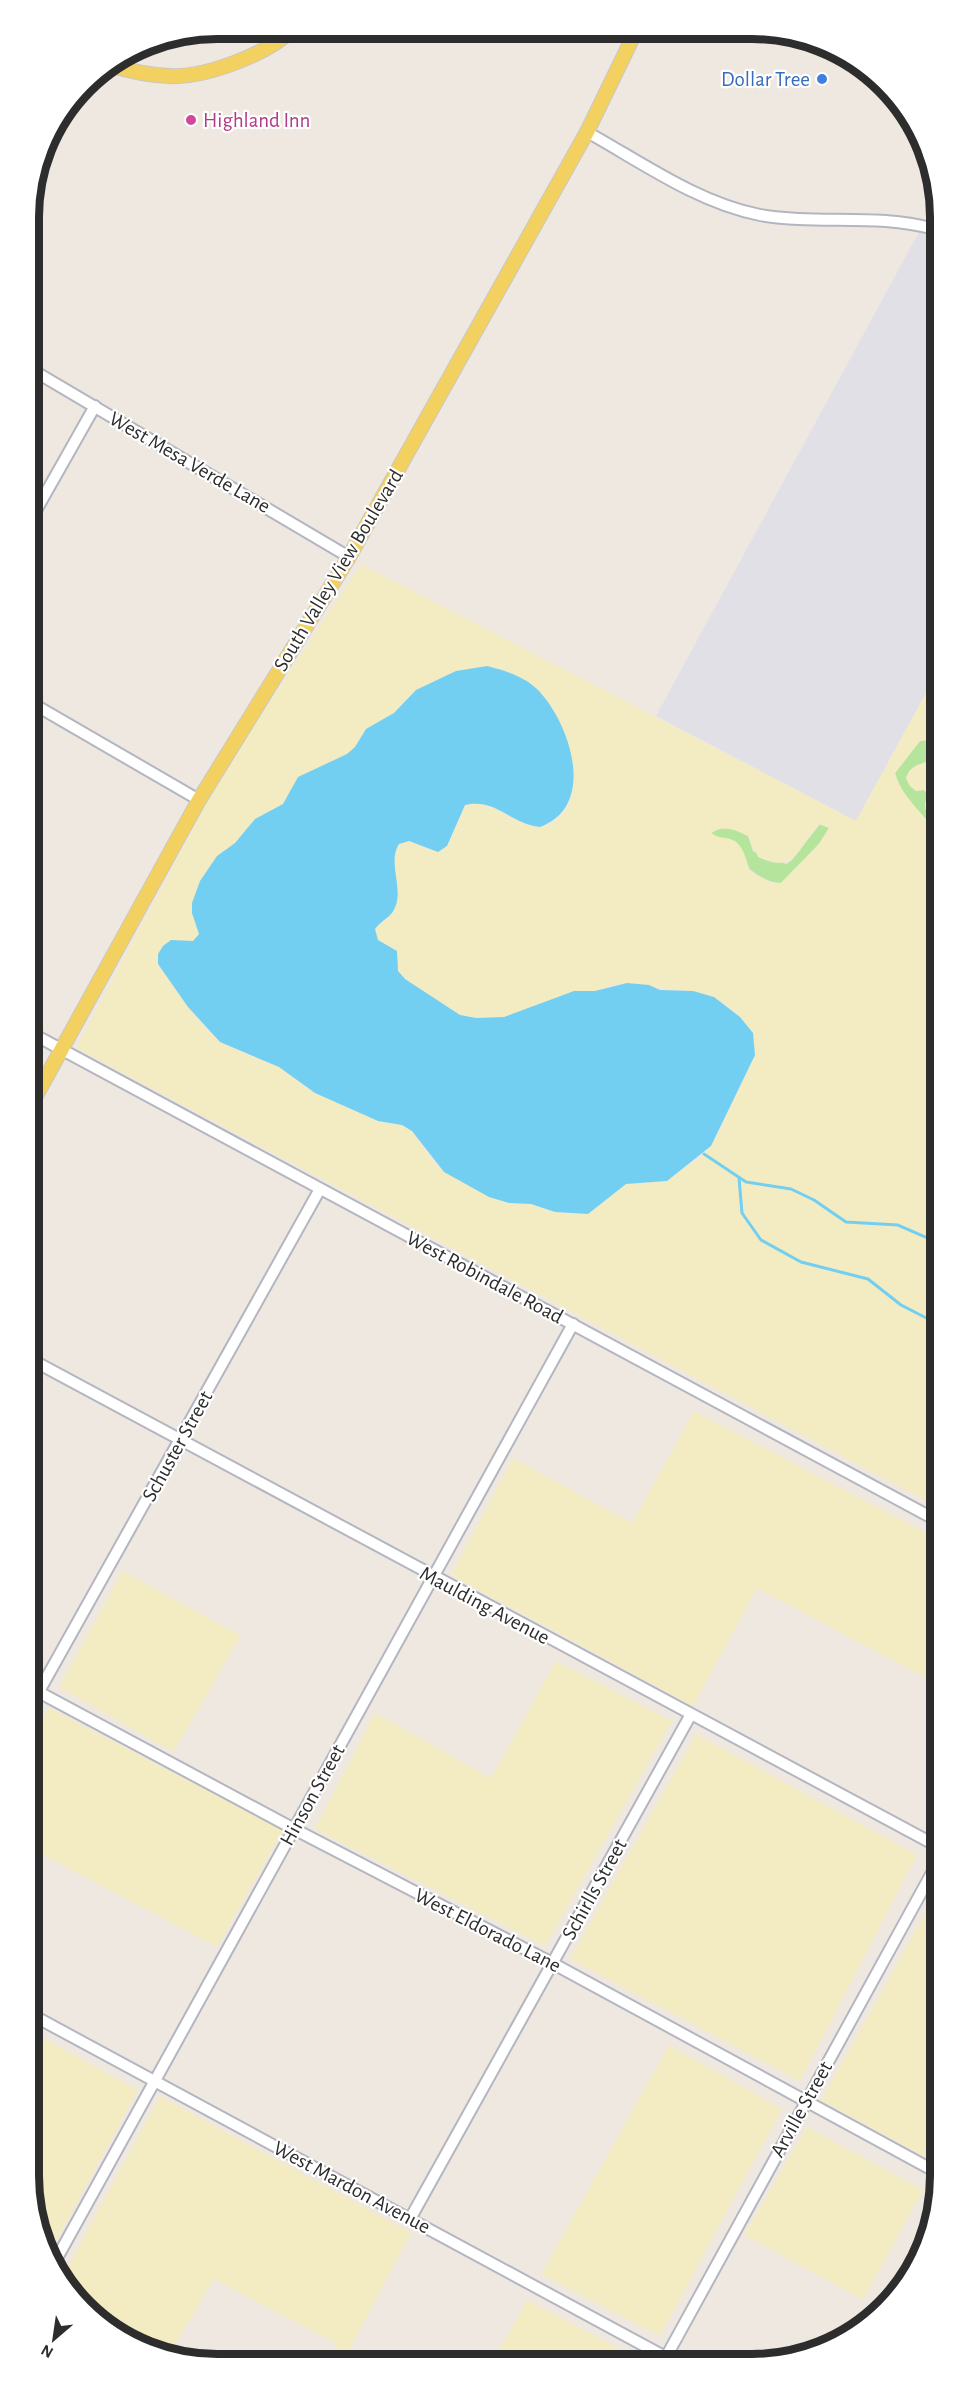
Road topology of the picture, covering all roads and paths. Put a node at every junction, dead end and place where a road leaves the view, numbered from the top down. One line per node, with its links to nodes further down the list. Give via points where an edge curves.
1 (281, 39): 3 (main road, via 232,64 172,76)
2 (632, 39): 4 (main road, South Valley View Boulevard)
3 (120, 68)
4 (587, 132): 5 (street, via 704,197 731,207 785,218 871,219); 9 (main road, South Valley View Boulevard)
5 (930, 228)
6 (39, 374): 7 (street, West Mesa Verde Lane)
7 (95, 406): 8 (street); 9 (street, West Mesa Verde Lane)
8 (39, 505)
9 (349, 557): 11 (main road, South Valley View Boulevard)
10 (39, 707): 11 (street)
11 (199, 800): 13 (main road, South Valley View Boulevard)
12 (39, 1038): 13 (street, West Robindale Road)
13 (60, 1050): 14 (main road, South Valley View Boulevard); 15 (street, West Robindale Road)
14 (39, 1090)
15 (320, 1189): 16 (street, West Robindale Road); 18 (street, Schuster Street)
16 (573, 1324): 19 (street, West Robindale Road); 20 (street, Hinson Street)
17 (39, 1364): 18 (street, Maulding Avenue)
18 (180, 1440): 20 (street, Maulding Avenue); 21 (street, Schuster Street)
19 (930, 1517)
20 (433, 1577): 23 (street, Maulding Avenue); 24 (street, Hinson Street)
21 (39, 1687)
22 (39, 1696): 24 (street, West Eldorado Lane)
23 (690, 1716): 25 (street, Maulding Avenue); 27 (street, Schirlls Street)
24 (294, 1829): 27 (street, West Eldorado Lane); 29 (street, Hinson Street)
25 (930, 1843)
26 (930, 1876): 30 (street, Arville Street)
27 (552, 1963): 30 (street, West Eldorado Lane); 32 (street, Schirlls Street)
28 (39, 2019): 29 (street, West Mardon Avenue)
29 (155, 2081): 32 (street, West Mardon Avenue); 33 (street, Hinson Street)
30 (806, 2101): 31 (street, West Eldorado Lane); 35 (street, Arville Street)
31 (930, 2169)
32 (410, 2219): 34 (street, West Mardon Avenue)
33 (58, 2255)
34 (660, 2354)
35 (669, 2354)

